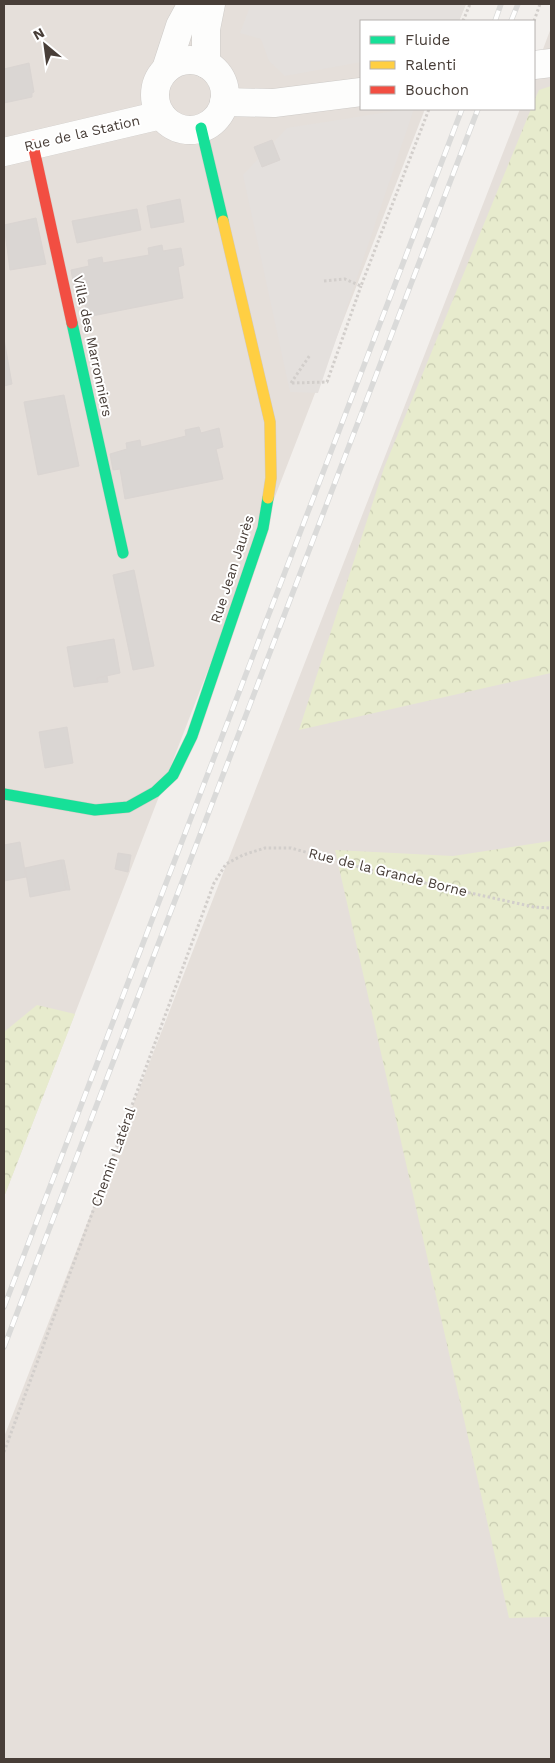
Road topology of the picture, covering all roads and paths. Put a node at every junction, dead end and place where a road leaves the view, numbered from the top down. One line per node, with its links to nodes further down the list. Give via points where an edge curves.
1 (192, 4): 10 (street, via 180,26)
2 (210, 4): 8 (street)
3 (470, 4): 5 (path)
4 (540, 4): 6 (path)
5 (463, 20)
6 (535, 20)
7 (551, 63): 9 (street)
8 (206, 64): 10 (street, via 185,60); 12 (street, via 222,80)
9 (535, 65)
10 (166, 70): 14 (street, via 156,86 155,96)
11 (360, 92): 12 (street, via 274,103)
12 (224, 102): 15 (street, via 220,113)
13 (429, 110): 19 (path)
14 (161, 115): 15 (street, via 179,128); 16 (street, Rue de la Station)
15 (201, 128): 22 (street, Rue Jean Jaurès, via 270,422 271,478 262,528 192,736 173,775 155,792 128,807 95,810)
16 (33, 145): 17 (street, Rue de la Station); 21 (street, Villa des Marronniers)
17 (4, 152)
18 (324, 281): 19 (path, via 345,279)
19 (361, 286): 20 (path, via 327,382)
20 (292, 383)
21 (123, 553)
22 (4, 794)
23 (226, 864): 24 (path, Rue de la Grande Borne, via 265,848 291,848 384,874); 25 (path, Chemin Latéral, via 214,883)
24 (551, 908)
25 (4, 1452)

